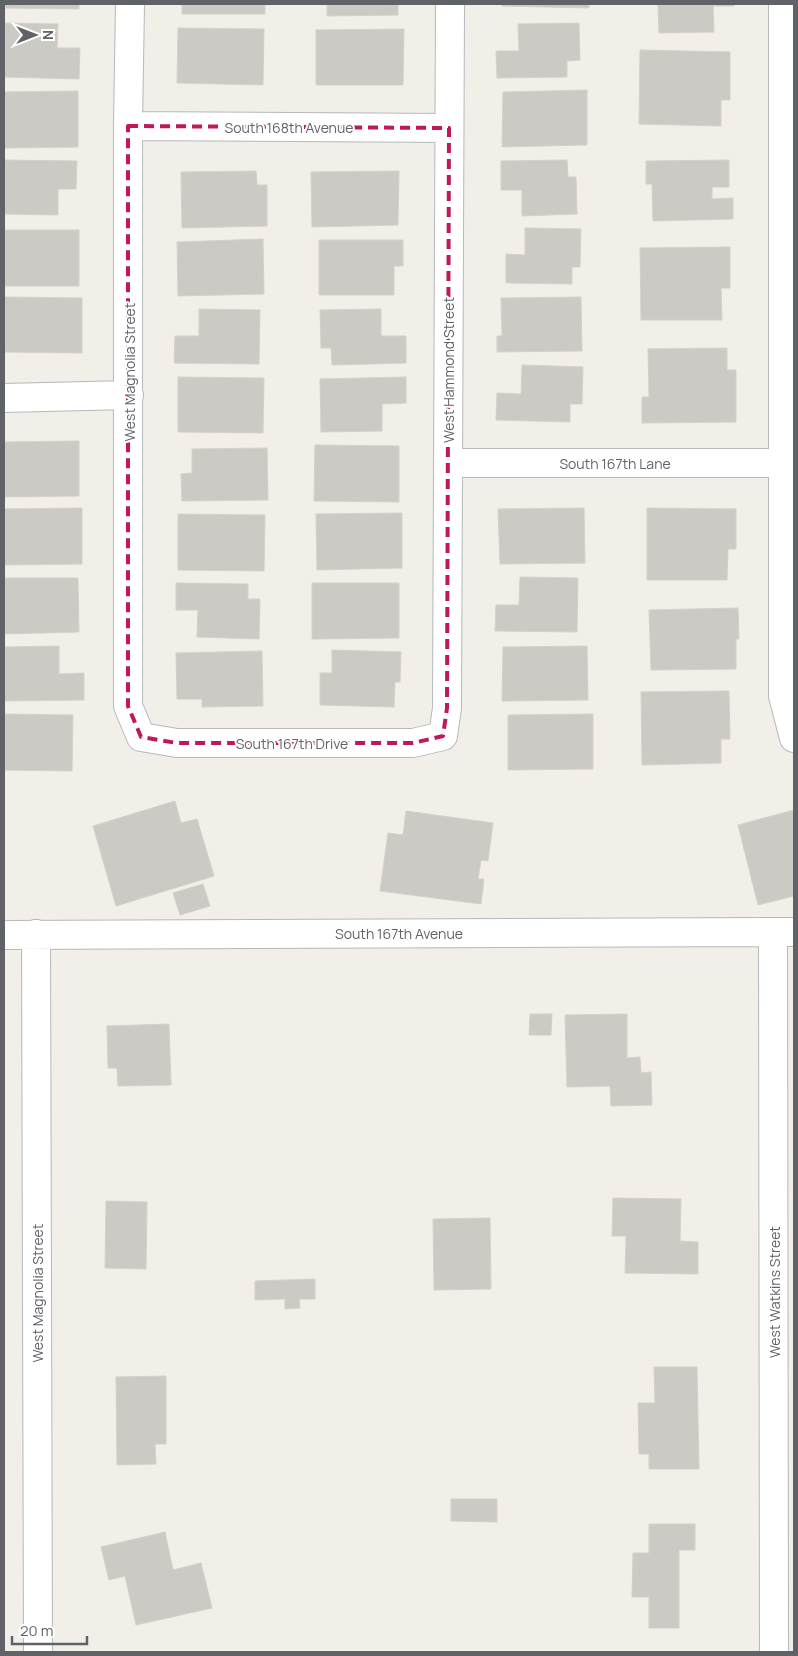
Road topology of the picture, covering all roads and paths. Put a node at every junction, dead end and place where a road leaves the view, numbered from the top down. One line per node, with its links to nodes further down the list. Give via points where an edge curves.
1 (130, 4): 4 (street, West Magnolia Street)
2 (450, 4): 5 (street, West Hammond Street)
3 (783, 4): 9 (street)
4 (128, 126): 5 (street, South 168th Avenue); 6 (street, West Magnolia Street)
5 (449, 128): 8 (street, West Hammond Street)
6 (129, 395): 7 (street); 11 (street, West Magnolia Street, via 128,706)
7 (4, 398)
8 (448, 463): 9 (street, South 167th Lane); 10 (street, West Hammond Street, via 447,708)
9 (783, 463): 12 (street, via 784,696)
10 (443, 736): 11 (street, South 167th Drive, via 413,743 177,743)
11 (141, 737)
12 (794, 738)
13 (784, 932): 14 (street, South 167th Avenue); 17 (street, West Watkins Street)
14 (36, 934): 15 (street, South 167th Avenue); 16 (street, West Magnolia Street)
15 (4, 935)
16 (38, 1652)
17 (774, 1652)

